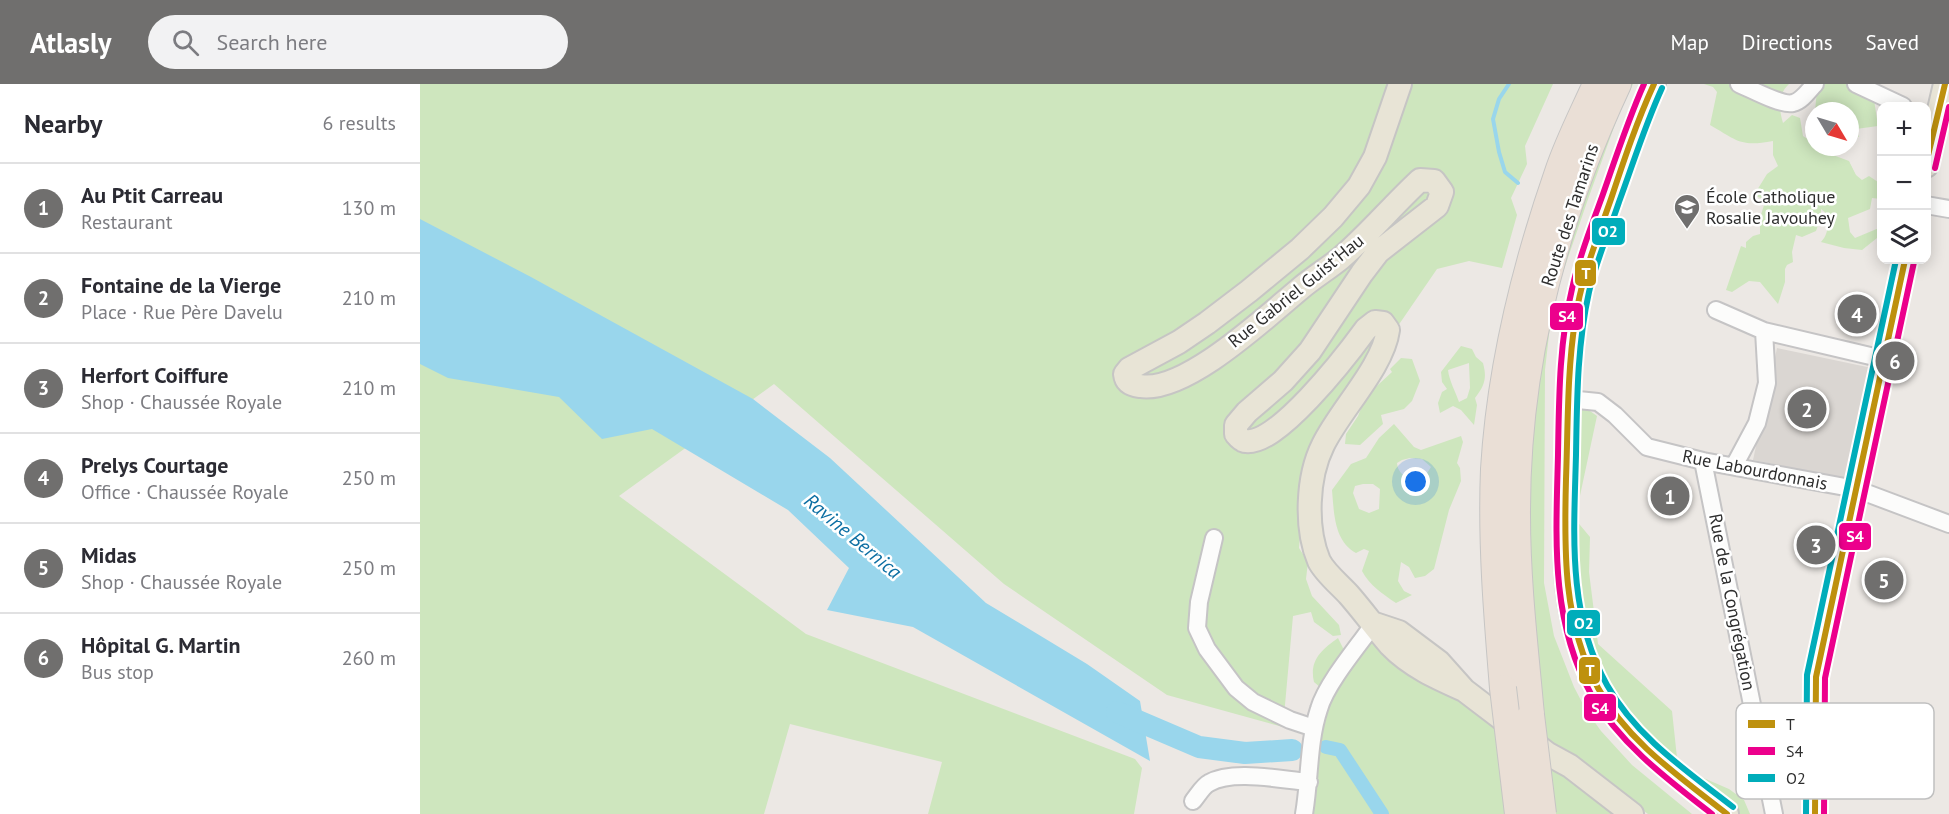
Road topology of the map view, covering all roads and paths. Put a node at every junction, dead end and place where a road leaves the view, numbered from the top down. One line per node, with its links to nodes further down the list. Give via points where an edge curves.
1 (1400, 84): 24 (main road, Rue Gabriel Guist'Hau, via 1375,157 1359,186 1333,217 1232,304 1125,374 1131,385 1144,387 1164,386 1184,377 1248,333 1342,257 1420,180 1434,181 1442,192 1437,206 1378,252 1310,351 1236,424 1236,434 1242,440 1266,435 1312,395 1366,329 1375,322 1383,323 1388,330 1373,367 1322,446 1310,501 1310,525 1320,562)
2 (1596, 84): 16 (highway, Route des Tamarins, via 1555,180 1535,243)
3 (1618, 84): 16 (highway, Route des Tamarins, via 1586,162)
4 (1654, 84): 18 (main road, via 1586,270 1573,329)
5 (1739, 84): 6 (street, via 1785,103 1799,100)
6 (1815, 84)
7 (1856, 84): 9 (street)
8 (1945, 84): 10 (main road)
9 (1894, 102)
10 (1931, 120)
11 (1931, 206): 12 (street)
12 (1949, 209)
13 (1904, 264): 17 (main road)
14 (1716, 310): 15 (street)
15 (1764, 331): 17 (street); 20 (street, via 1767,383 1757,423)
16 (1521, 347): 35 (highway, bridge, via 1498,419 1494,470 1495,573 1503,688); 36 (highway, bridge, via 1518,569)
17 (1883, 359): 21 (main road)
18 (1571, 399): 19 (street, Rue Labourdonnais, via 1598,402 1647,447); 39 (main road, via 1564,578 1586,665 1599,691 1648,752)
19 (1703, 462): 20 (street, Rue Labourdonnais); 26 (street, Rue de la Congrégation)
20 (1734, 466): 21 (street, Rue Labourdonnais)
21 (1856, 489): 22 (street, Rue Labourdonnais); 27 (main road, via 1816,677)
22 (1949, 524)
23 (1214, 538): 28 (street, via 1197,628 1207,649 1236,688 1253,702)
24 (1374, 624): 25 (main road, via 1403,656 1430,675); 25 (main road, via 1399,632 1439,662); 28 (street, via 1323,698)
25 (1464, 690): 29 (main road)
26 (1752, 703)
27 (1816, 703)
28 (1314, 728): 30 (street)
29 (1548, 753): 37 (main road, via 1568,776); 38 (main road)
30 (1309, 782): 33 (street, via 1220,777 1206,784); 34 (street)
31 (1771, 799): 40 (street, Rue de la Congrégation)
32 (1815, 799): 41 (main road)
33 (1193, 801)
34 (1304, 814)
35 (1518, 814)
36 (1543, 814)
37 (1615, 814)
38 (1632, 814)
39 (1727, 814)
40 (1774, 814)
41 (1815, 814)

